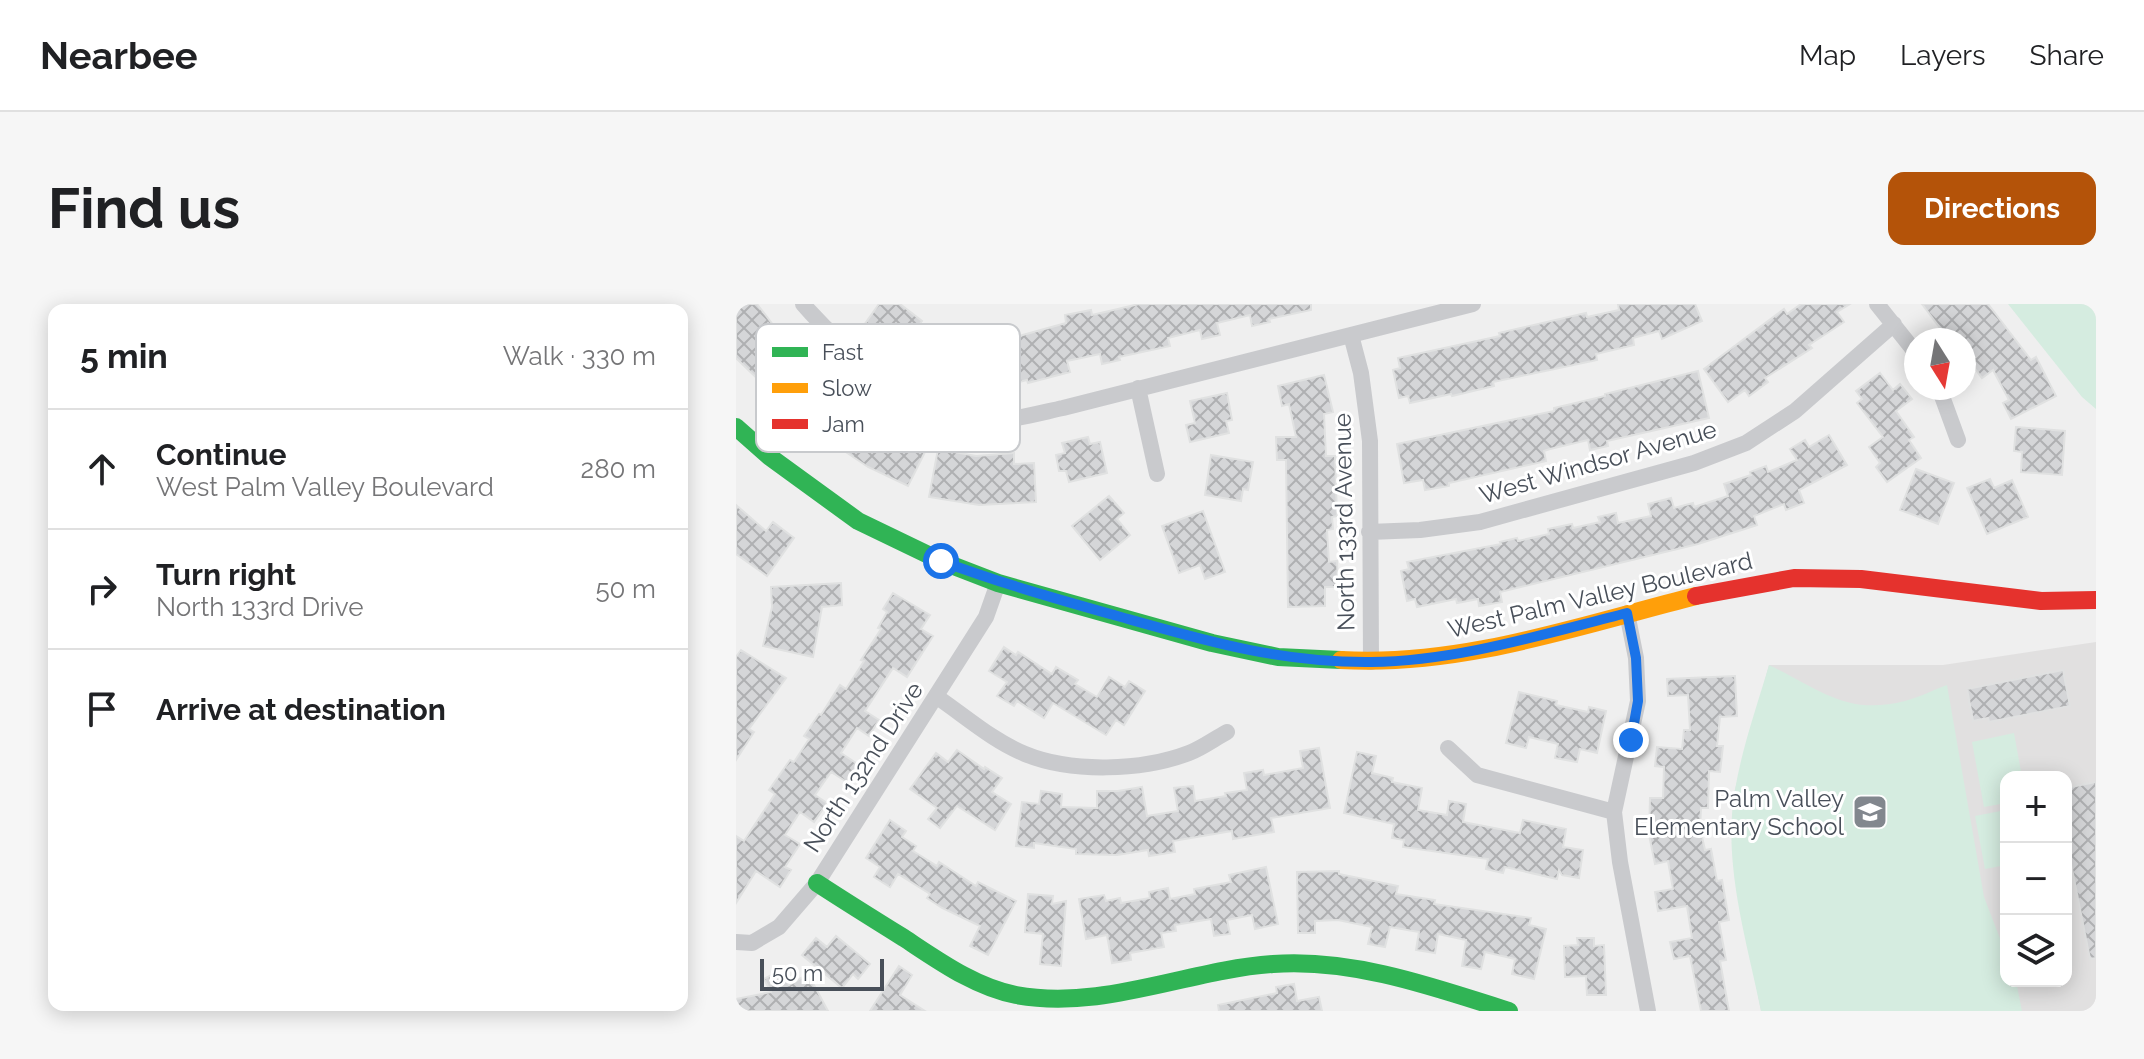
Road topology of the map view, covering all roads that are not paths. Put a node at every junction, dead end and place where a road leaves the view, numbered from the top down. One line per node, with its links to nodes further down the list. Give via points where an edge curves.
1 (827, 304): 4 (street)
2 (1473, 304): 7 (street)
3 (1877, 304): 6 (street)
4 (808, 310): 5 (street)
5 (825, 324)
6 (1894, 324): 8 (street); 17 (street, West Windsor Avenue, via 1795,411 1746,443 1694,463 1480,522)
7 (1351, 335): 9 (street); 17 (street, North 133rd Avenue, via 1368,410)
8 (1904, 337)
9 (1138, 388): 11 (street); 16 (street)
10 (1943, 400): 13 (street)
11 (1020, 417)
12 (736, 427): 14 (street, West Palm Valley Boulevard)
13 (1958, 440)
14 (756, 445)
15 (764, 452): 18 (street, West Palm Valley Boulevard, via 858,521)
16 (1157, 474)
17 (1369, 532): 21 (street, North 133rd Avenue)
18 (998, 583): 21 (street, West Palm Valley Boulevard, via 1278,657); 22 (street, North 132nd Drive, via 986,617)
19 (2096, 600): 20 (street, West Palm Valley Boulevard, via 2041,601 1861,579 1794,578 1722,589)
20 (1627, 613): 21 (street, West Palm Valley Boulevard, via 1496,647); 25 (street, via 1638,701)
21 (1371, 662)
22 (937, 697): 23 (street, via 1024,754 1058,764 1143,764 1188,753); 26 (street, North 132nd Drive)
23 (1227, 732)
24 (1448, 748): 25 (street, via 1477,775)
25 (1614, 812): 29 (street)
26 (817, 883): 27 (street, North 132nd Drive, via 779,927 752,943); 28 (street, via 972,981 1029,998 1078,999 1273,964 1325,966 1382,977)
27 (736, 942)
28 (1509, 1011)
29 (1648, 1011)

